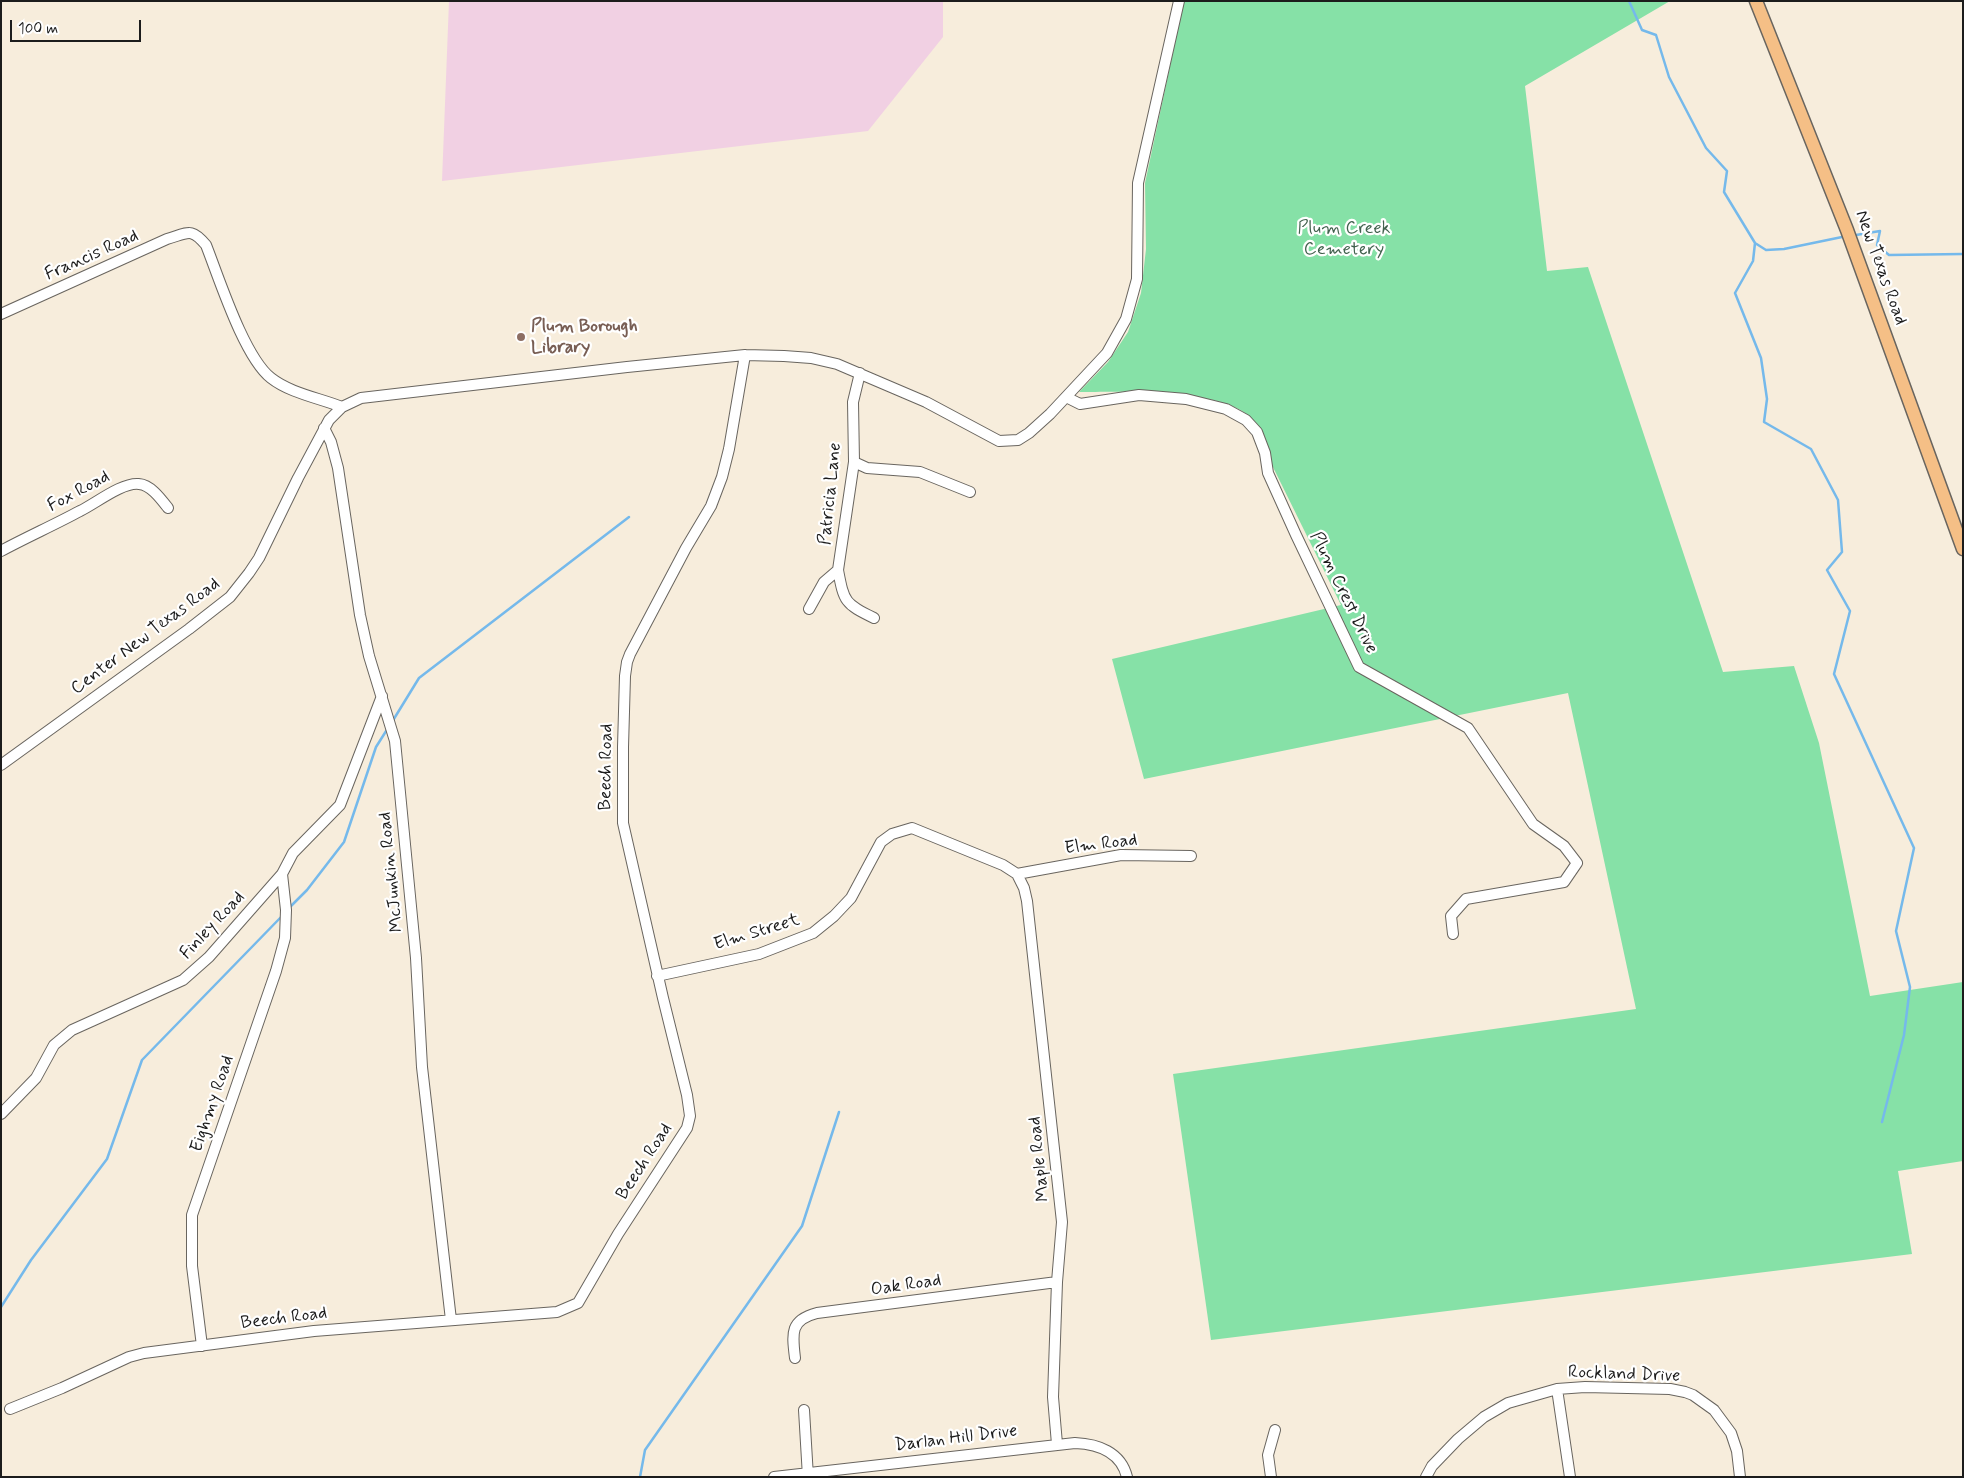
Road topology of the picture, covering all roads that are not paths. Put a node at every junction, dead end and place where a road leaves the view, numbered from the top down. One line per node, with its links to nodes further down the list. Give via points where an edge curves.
1 (1179, 1): 6 (street, Center New Texas Road, via 1138,183 1138,279 1126,318 1108,353)
2 (1756, 1): 12 (main road, New Texas Road, via 1847,230)
3 (1, 314): 7 (street, Francis Road, via 167,239 197,234 206,245 236,322 256,362 284,386)
4 (745, 355): 5 (street, Center New Texas Road, via 811,358); 7 (street, Center New Texas Road, via 361,398); 23 (street, Beech Road, via 729,449 714,499 627,662 623,824)
5 (860, 373): 6 (street, Center New Texas Road, via 926,402 999,441 1018,440 1029,433); 9 (street, Patricia Lane, via 853,402)
6 (1066, 397): 22 (street, Plum Crest Drive, via 1080,404 1139,395 1186,399 1226,409 1246,420 1257,432 1268,473 1359,666 1468,728 1533,824 1564,846 1577,863 1564,882 1466,899 1451,916)
7 (342, 407): 8 (street, Center New Texas Road)
8 (324, 428): 17 (street, McJunkin Road, via 338,468 360,615); 18 (street, Center New Texas Road, via 259,558 230,597)
9 (854, 462): 10 (street, via 867,468 920,472); 14 (street, Patricia Lane)
10 (970, 492)
11 (168, 508): 13 (street, Fox Road, via 147,487 133,484)
12 (1963, 549)
13 (1, 551)
14 (838, 570): 15 (street, Patricia Lane, via 824,582); 16 (street, via 846,600)
15 (809, 609)
16 (874, 618)
17 (382, 696): 20 (street, Finley Road, via 340,805 293,853); 26 (street, McJunkin Road, via 395,741 416,958 422,1067)
18 (1, 765)
19 (1191, 856): 21 (street, Elm Road, via 1121,855)
20 (282, 874): 24 (street, Finley Road, via 209,957 183,980 72,1030 54,1045 36,1078); 27 (street, Eighmy Road, via 285,938 192,1215 192,1266)
21 (1017, 874): 23 (street, Elm Street, via 912,828 892,834 881,842 851,898 813,933 758,954); 25 (street, Maple Road, via 1027,901 1060,1190 1062,1222)
22 (1453, 934)
23 (658, 976): 26 (street, Beech Road, via 687,1095 690,1116 687,1128 618,1234 578,1303 557,1312)
24 (1, 1114)
25 (1056, 1282): 28 (street, Oak Road, via 803,1317 797,1322 793,1335); 33 (street, Maple Road, via 1053,1397)
26 (451, 1320): 27 (street, Beech Road, via 314,1331)
27 (202, 1346): 30 (street, Beech Road, via 129,1357)
28 (795, 1358)
29 (1557, 1389): 38 (street, Rockland Drive, via 1508,1403 1484,1417 1458,1439); 39 (street); 40 (street, Rockland Drive, via 1670,1389 1692,1395 1714,1410 1731,1434 1737,1450)
30 (10, 1409)
31 (804, 1410): 34 (street)
32 (1275, 1430): 37 (street, via 1268,1455)
33 (1057, 1444): 34 (street, Darlan Hill Drive); 36 (street, Darlan Hill Drive, via 1091,1444 1102,1448 1118,1460)
34 (807, 1475): 35 (street, Darlan Hill Drive)
35 (774, 1477)
36 (1127, 1477)
37 (1271, 1477)
38 (1426, 1477)
39 (1570, 1477)
40 (1740, 1477)

